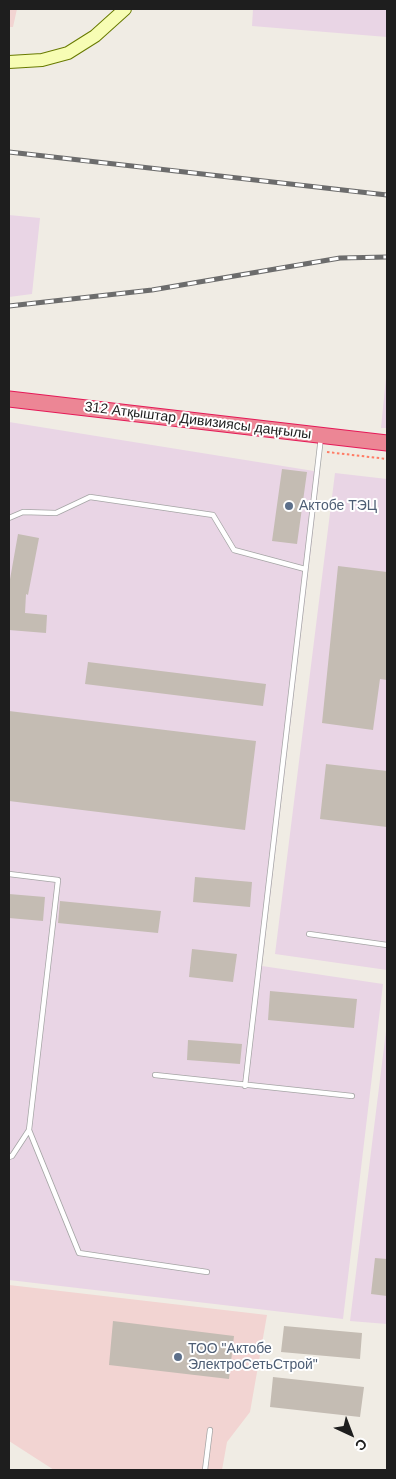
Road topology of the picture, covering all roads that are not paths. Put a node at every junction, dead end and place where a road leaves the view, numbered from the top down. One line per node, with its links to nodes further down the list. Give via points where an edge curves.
1 (125, 9): 2 (street, via 95,36 68,53 42,60)
2 (9, 62)
3 (9, 399): 4 (highway, 312 Атқыштар Дивизиясы даңғылы)
4 (321, 436): 5 (highway, 312 Атқыштар Дивизиясы даңғылы); 7 (lane)
5 (387, 443)
6 (9, 518): 7 (lane, via 23,512 56,513 90,497 213,515 234,550)
7 (305, 569): 12 (lane)
8 (9, 874): 14 (lane, via 58,880)
9 (309, 934): 10 (lane)
10 (387, 945)
11 (156, 1075): 12 (lane)
12 (245, 1086): 13 (lane)
13 (352, 1096)
14 (30, 1130): 15 (lane); 16 (lane, via 79,1253)
15 (9, 1157)
16 (207, 1272)
17 (210, 1430): 18 (lane)
18 (205, 1470)

